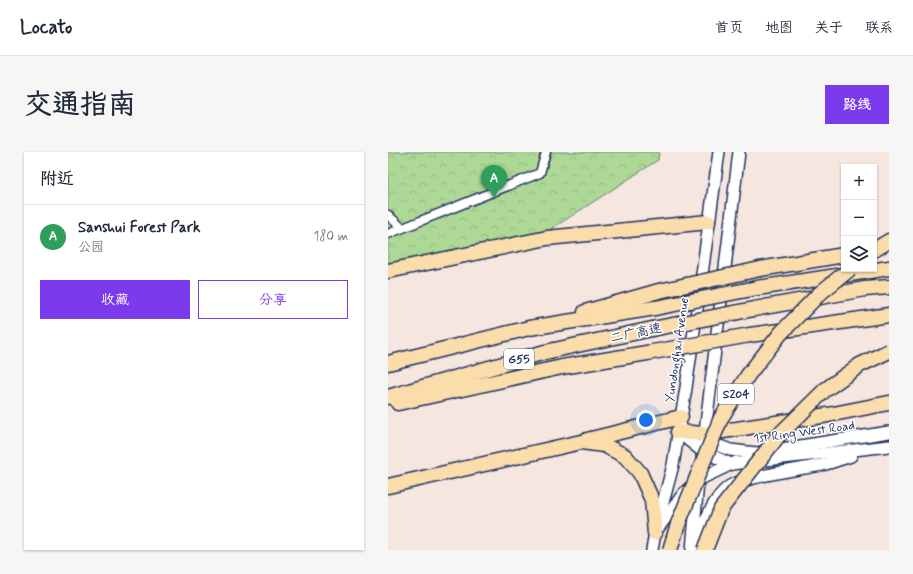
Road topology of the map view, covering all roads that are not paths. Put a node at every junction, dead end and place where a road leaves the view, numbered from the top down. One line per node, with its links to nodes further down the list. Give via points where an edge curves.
1 (546, 152): 6 (street, via 540,173)
2 (719, 152): 5 (main road, Yundonghai Avenue)
3 (739, 152): 27 (main road)
4 (388, 215): 6 (street)
5 (708, 222): 14 (highway, via 547,238); 24 (main road, Yundonghai Avenue)
6 (402, 228): 7 (street)
7 (388, 234)
8 (889, 241): 9 (highway)
9 (877, 249)
10 (889, 250): 11 (highway)
11 (877, 251)
12 (841, 256): 18 (highway, bridge, via 760,269 659,291)
13 (889, 268): 18 (highway, 二广高速 / G55, bridge)
14 (388, 271)
15 (846, 272): 38 (highway, S204, bridge, via 819,294 782,333 748,375 721,418)
16 (889, 287): 21 (highway, 二广高速 / G55, bridge, via 754,309 545,352)
17 (889, 315): 23 (highway, bridge, via 750,335 562,367)
18 (529, 328): 20 (highway, 二广高速 / G55)
19 (889, 351): 40 (highway, bridge, via 860,365 825,390 779,436 721,509)
20 (388, 363)
21 (388, 397)
22 (889, 403): 27 (highway)
23 (388, 406)
24 (681, 417): 25 (main road, Yundonghai Avenue); 28 (highway)
25 (678, 432): 27 (highway); 31 (main road); 36 (main road, Yundonghai Avenue, via 673,465)
26 (889, 432): 32 (main road, 1st Ring West Road)
27 (704, 434): 31 (main road); 32 (main road, 1st Ring West Road, via 717,445 730,450)
28 (581, 442): 35 (highway); 36 (highway, via 604,445 625,456 640,473 652,500)
29 (889, 446): 30 (main road)
30 (870, 449): 33 (main road); 39 (main road, via 824,465 733,484 721,493 714,503)
31 (702, 451): 33 (main road); 34 (main road)
32 (756, 453): 33 (main road)
33 (731, 464): 34 (main road)
34 (698, 480): 36 (main road, via 684,493); 39 (main road)
35 (388, 486)
36 (656, 533): 37 (main road, Yundonghai Avenue)
37 (652, 550)
38 (670, 550)
39 (692, 550)
40 (705, 550)

